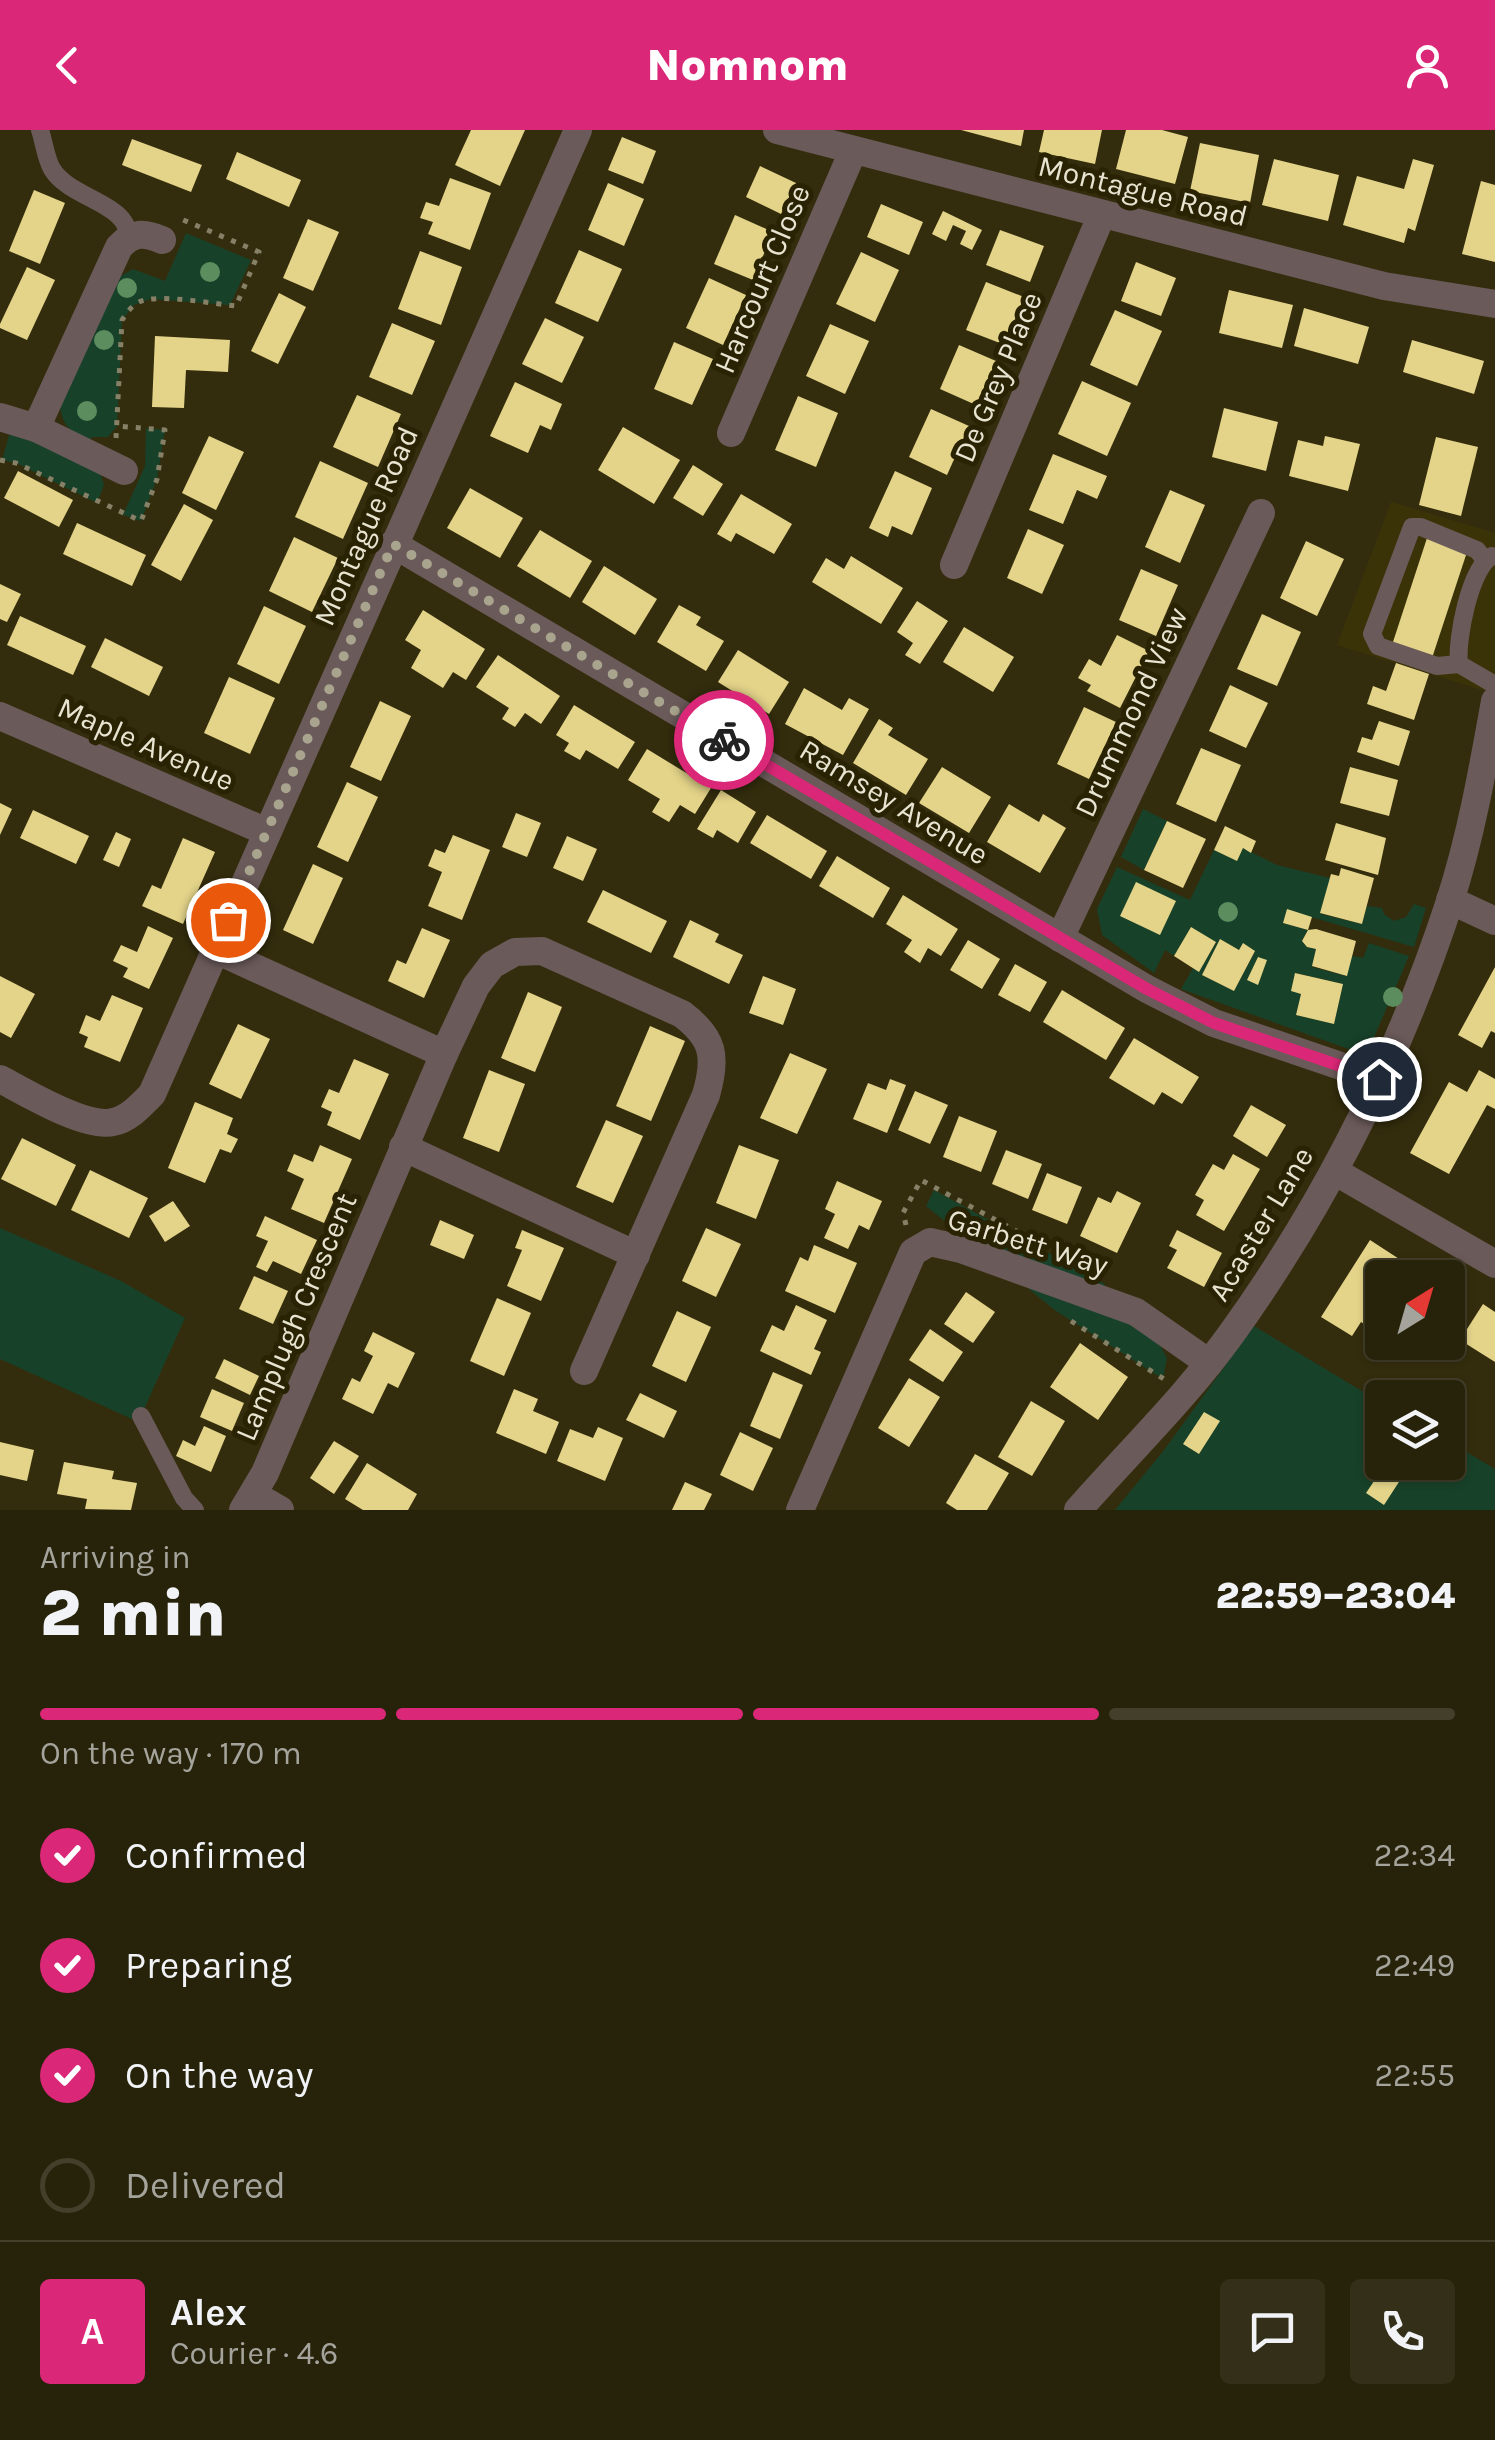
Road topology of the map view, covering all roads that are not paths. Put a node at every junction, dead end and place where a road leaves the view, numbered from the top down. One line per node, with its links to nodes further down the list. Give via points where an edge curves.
1 (40, 130): 7 (lane, via 53,170 83,196 120,214)
2 (578, 130): 14 (street, Montague Road)
3 (777, 130): 4 (street, Montague Road)
4 (852, 151): 5 (street, Montague Road); 11 (street, Harcourt Close)
5 (1102, 214): 8 (street, Montague Road, via 1384,286); 16 (street, De Grey Place)
6 (169, 229): 7 (street)
7 (128, 237): 10 (street)
8 (1495, 304)
9 (0, 416): 10 (street)
10 (36, 428): 12 (street)
11 (731, 433)
12 (119, 468)
13 (1261, 513): 24 (street, Drummond View)
14 (393, 544): 21 (street, Montague Road); 24 (street, Ramsey Avenue)
15 (1490, 558): 17 (lane, via 1478,568 1456,646); 17 (lane, via 1412,528 1372,634 1378,646 1437,666)
16 (954, 565)
17 (1459, 664): 18 (lane)
18 (1495, 685)
19 (1495, 701): 22 (street, Acaster Lane)
20 (0, 716): 21 (street, Maple Avenue)
21 (267, 832): 25 (street, Montague Road)
22 (1450, 900): 23 (street); 28 (street, Acaster Lane)
23 (1495, 921)
24 (1060, 938): 28 (street, Ramsey Avenue, via 1214,1023)
25 (216, 950): 26 (street); 27 (street, Montague Road, via 165,1070 134,1112 92,1122)
26 (444, 1054): 29 (street, Lamplugh Crescent); 31 (street, Lamplugh Crescent, via 476,986 492,965 515,952 542,951 700,1027 714,1068)
27 (0, 1079)
28 (1379, 1079): 30 (street, Acaster Lane)
29 (404, 1147): 31 (street); 36 (street, Lamplugh Crescent)
30 (1334, 1171): 32 (street); 33 (street, Acaster Lane)
31 (636, 1255): 34 (street, Lamplugh Crescent)
32 (1495, 1264)
33 (1209, 1363): 39 (street, Garbett Way, via 1136,1312 930,1242 913,1252); 40 (street, Acaster Lane)
34 (584, 1371)
35 (141, 1416): 37 (lane)
36 (249, 1502): 38 (street)
37 (196, 1510)
38 (280, 1510)
39 (800, 1510)
40 (1078, 1510)

